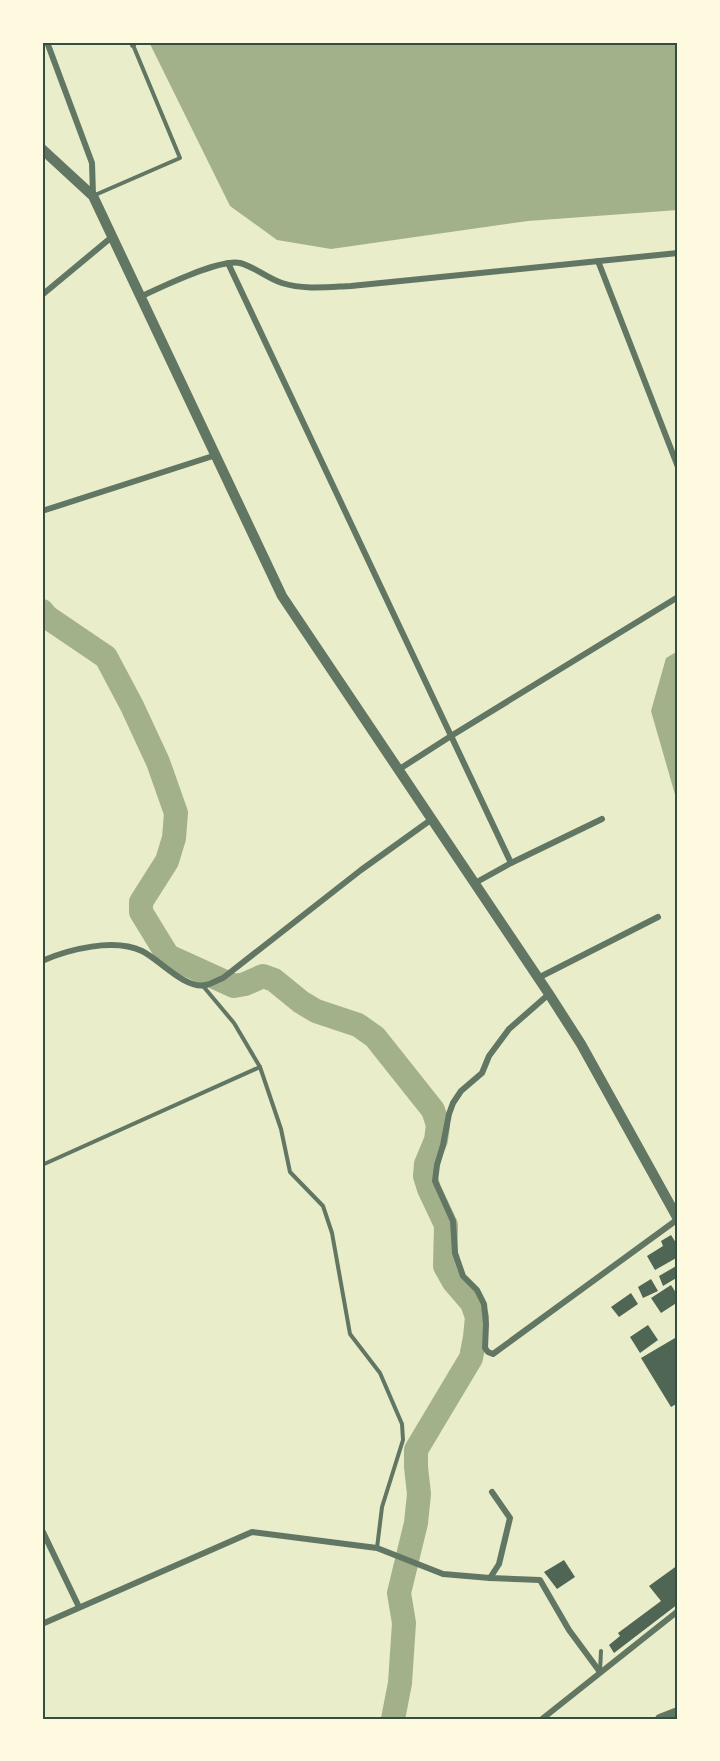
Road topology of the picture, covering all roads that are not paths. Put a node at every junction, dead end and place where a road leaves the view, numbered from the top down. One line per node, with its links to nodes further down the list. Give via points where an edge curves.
1 (47, 42): 4 (street, via 92,163)
2 (133, 43): 4 (lane, via 180,158)
3 (42, 149): 4 (street)
4 (93, 196): 5 (street)
5 (113, 236): 9 (street); 10 (street)
6 (678, 253): 7 (street)
7 (598, 261): 8 (street, via 311,288 281,283 239,263); 12 (street)
8 (228, 263): 10 (street); 15 (street)
9 (42, 295)
10 (140, 297): 11 (street)
11 (216, 455): 13 (street); 16 (street, via 282,596)
12 (678, 467)
13 (42, 512)
14 (677, 599): 15 (street)
15 (451, 736): 16 (street); 19 (street)
16 (399, 770): 17 (street)
17 (432, 819): 20 (street); 24 (street, via 223,978)
18 (602, 819): 19 (street)
19 (511, 863): 20 (street)
20 (475, 883): 23 (street)
21 (658, 917): 23 (street)
22 (42, 961): 24 (street, via 88,946 121,946 142,951 183,981)
23 (538, 978): 25 (street)
24 (203, 986): 26 (lane, via 234,1023)
25 (549, 994): 28 (street); 28 (street, via 509,1029 482,1072 453,1103 437,1165 435,1180 453,1221 455,1253 463,1276 477,1290 484,1305 485,1348 494,1354)
26 (260, 1067): 27 (lane); 31 (lane, via 281,1129 290,1172 322,1206 332,1233 350,1334 380,1373 402,1424 403,1440 382,1507)
27 (42, 1165)
28 (678, 1219)
29 (492, 1492): 32 (street, via 510,1518 499,1563)
30 (42, 1530): 33 (street)
31 (377, 1548): 32 (street, via 443,1574); 33 (street, via 252,1532)
32 (490, 1578): 37 (street, via 540,1580 569,1630)
33 (79, 1607): 35 (street)
34 (678, 1611): 37 (street)
35 (42, 1624)
36 (601, 1651): 37 (lane)
37 (600, 1672): 39 (street)
38 (678, 1712): 40 (street)
39 (542, 1719)
40 (660, 1719)

